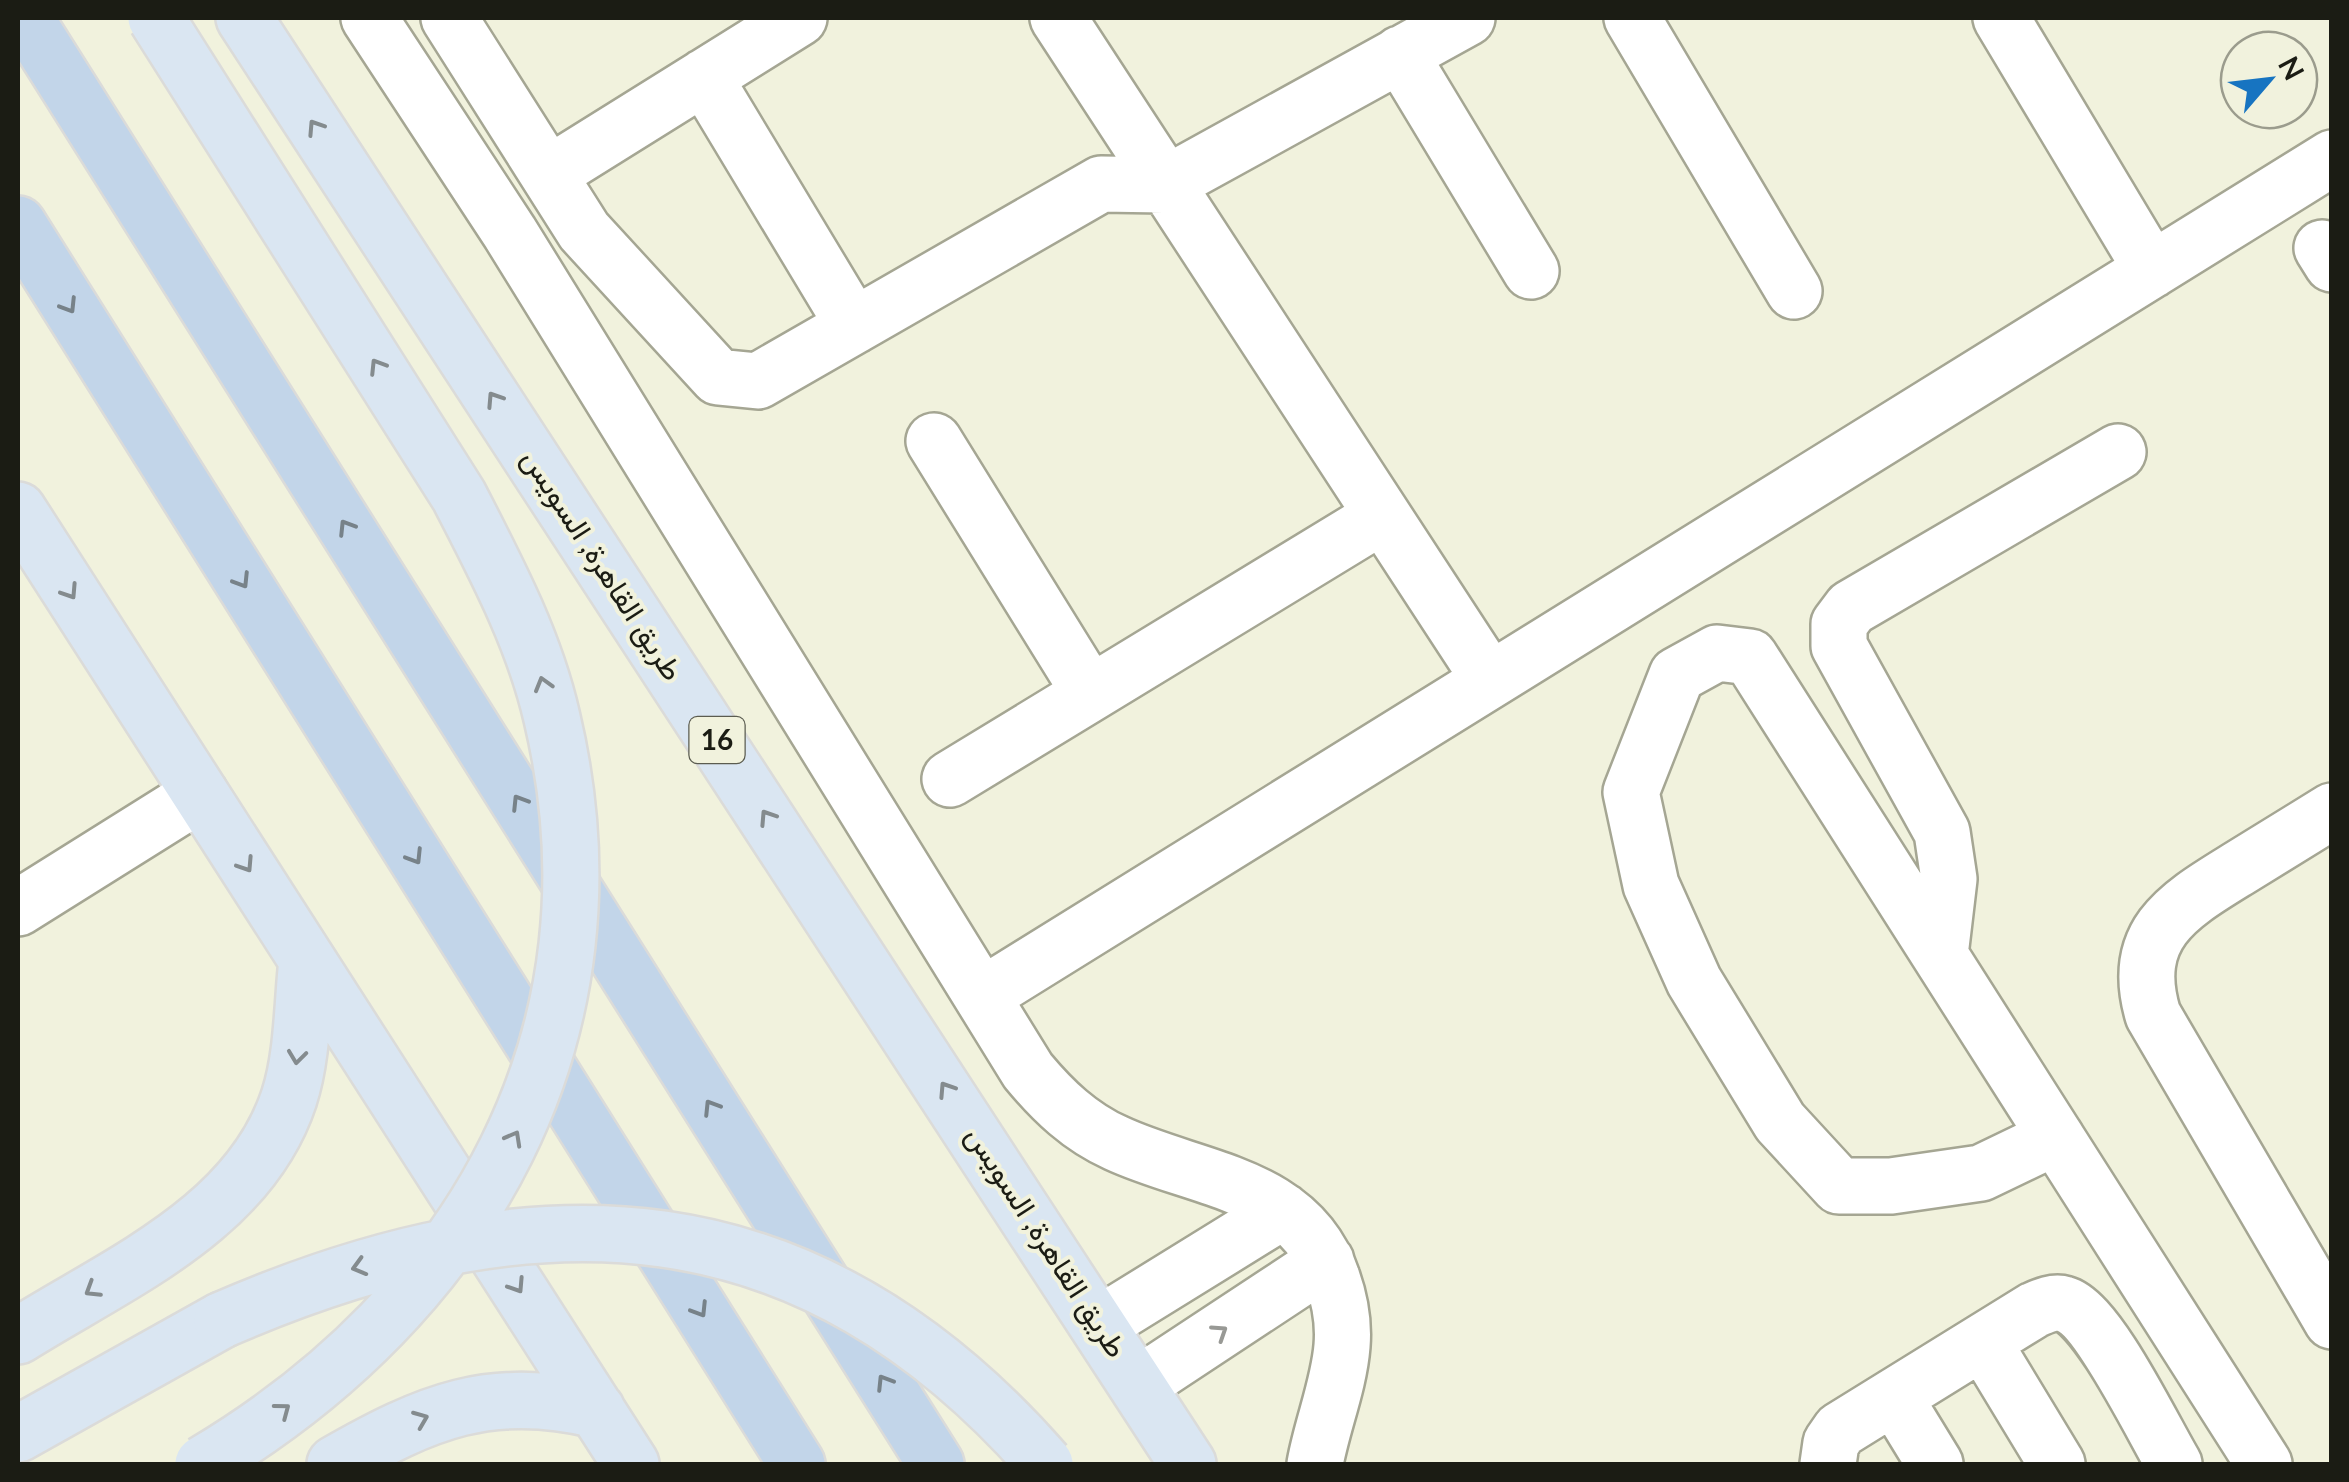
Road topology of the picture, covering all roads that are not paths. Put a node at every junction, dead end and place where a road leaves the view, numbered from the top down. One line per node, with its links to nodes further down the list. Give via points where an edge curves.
1 (25, 18): 49 (highway, one-way to 1)
2 (156, 18): 45 (main road, one-way to 2, bridge, via 286,1409 380,1325 494,1174 525,1118 558,1006 570,832 541,679 489,554 459,496)
3 (244, 18): 38 (main road, طريق القاهرة, السويس / 16, one-way to 3)
4 (369, 18): 33 (lane, via 510,233)
5 (449, 18): 14 (lane)
6 (799, 18): 12 (lane)
7 (1058, 18): 15 (lane)
8 (1468, 18): 11 (lane)
9 (1632, 18): 19 (lane)
10 (2001, 18): 18 (lane)
11 (1400, 54): 15 (lane); 17 (lane)
12 (704, 77): 14 (lane); 20 (lane)
13 (2332, 158): 18 (lane)
14 (548, 174): 20 (lane, via 584,230 718,377 758,381)
15 (1164, 185): 20 (lane, via 1101,184); 24 (lane)
16 (18, 224): 48 (highway, one-way to 48)
17 (1531, 270)
18 (2152, 270): 25 (lane)
19 (1794, 292)
20 (854, 326)
21 (934, 440): 26 (lane)
22 (2118, 452): 31 (lane, via 1851,608 1839,624 1839,646 1942,832 1949,879)
23 (18, 510): 28 (main road, one-way to 28)
24 (1382, 516): 25 (lane); 26 (lane)
25 (1490, 680): 33 (lane)
26 (1090, 693): 27 (lane)
27 (950, 779)
28 (200, 794): 30 (lane); 32 (main road, one-way to 32)
29 (2332, 811): 37 (lane, via 2180,904 2157,933 2146,972 2153,1015)
30 (18, 908)
31 (1940, 955): 34 (lane); 34 (lane, via 1750,657 1717,652 1677,675 1631,792 1651,885 1694,981 1780,1122 1839,1186 1982,1173)
32 (307, 960): 39 (main road, one-way to 39, via 290,1094 245,1180 196,1224); 43 (main road, one-way to 43)
33 (982, 995): 35 (lane, via 1028,1072 1083,1125)
34 (2056, 1137): 57 (lane)
35 (1283, 1210): 36 (lane); 38 (lane)
36 (1326, 1261): 41 (lane, one-way to 36); 52 (lane, via 1340,1303 1342,1347)
37 (2332, 1321)
38 (1100, 1324): 41 (main road, طريق القاهرة, السويس / 16)
39 (18, 1336)
40 (1983, 1342): 42 (lane); 55 (lane); 56 (lane, via 2047,1304 2080,1312)
41 (1138, 1385): 51 (main road, طريق القاهرة, السويس / 16)
42 (1894, 1397): 53 (lane, via 1840,1430); 54 (lane)
43 (597, 1410): 46 (main road, one-way to 43, via 396,1430 466,1404 532,1399); 47 (main road)
44 (18, 1434): 50 (main road, one-way to 44, bridge, via 931,1352 839,1294 686,1241 579,1231 461,1242 308,1284 166,1348)
45 (202, 1464)
46 (335, 1464)
47 (631, 1464)
48 (797, 1464)
49 (936, 1464)
50 (1045, 1464)
51 (1188, 1464)
52 (1315, 1464)
53 (1828, 1464)
54 (1935, 1464)
55 (2057, 1464)
56 (2174, 1464)
57 (2264, 1464)

